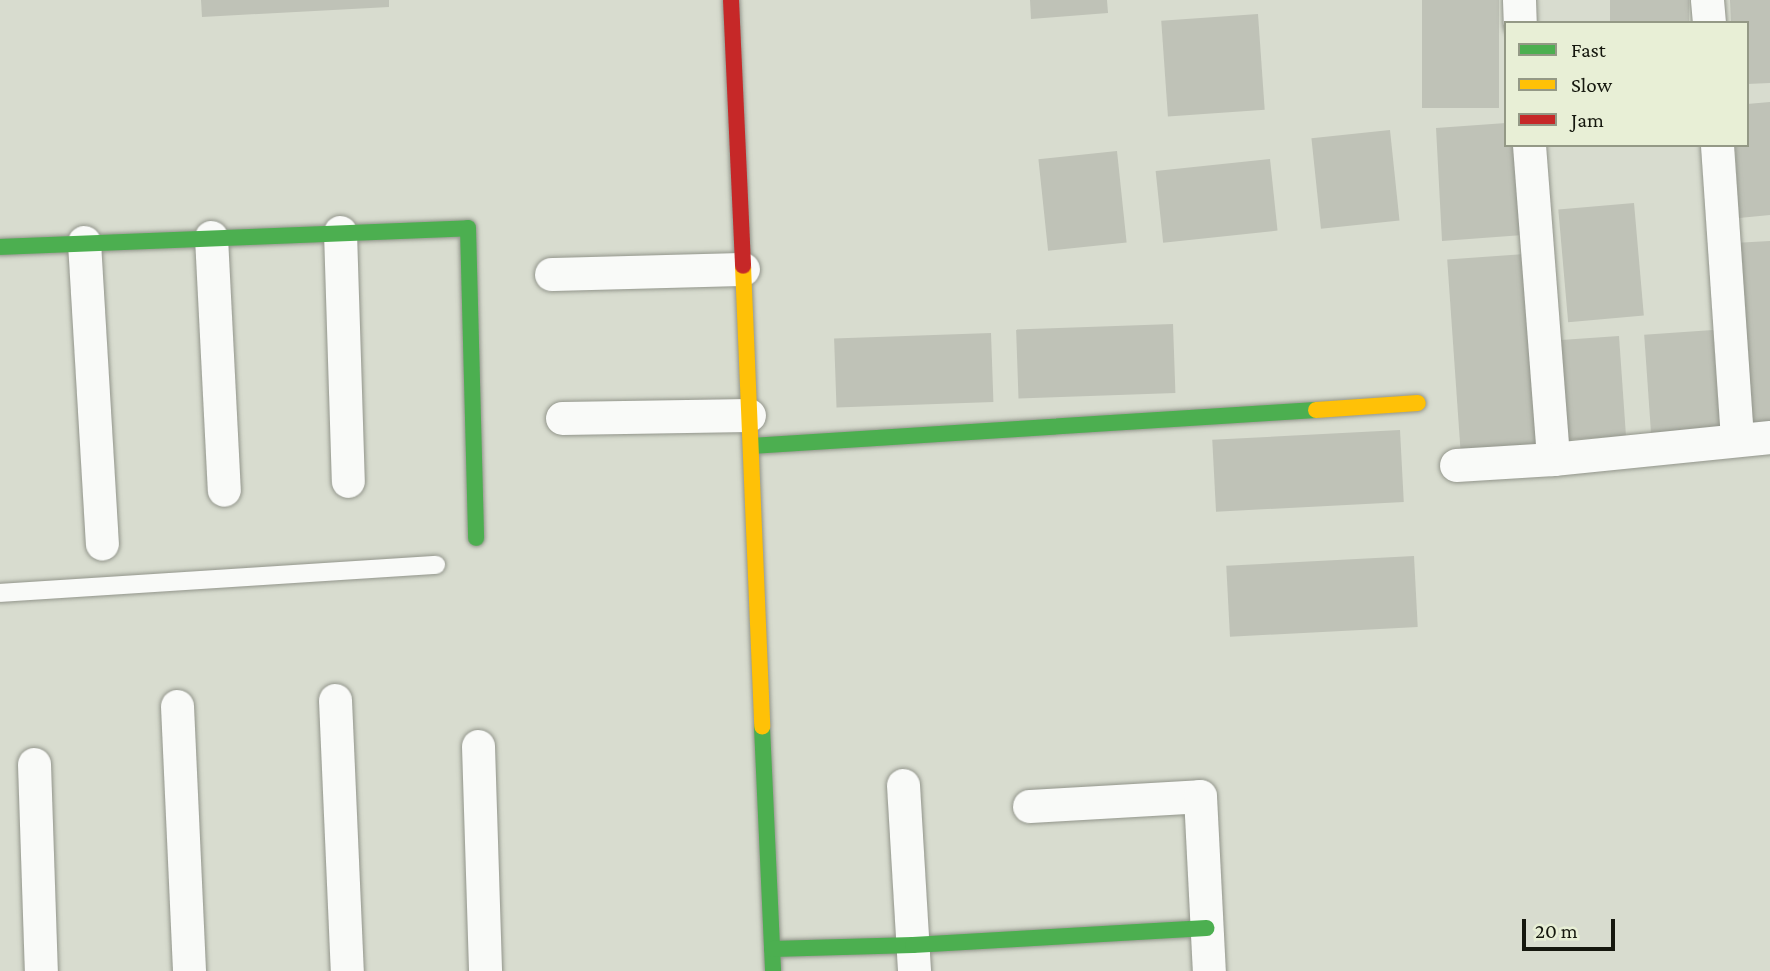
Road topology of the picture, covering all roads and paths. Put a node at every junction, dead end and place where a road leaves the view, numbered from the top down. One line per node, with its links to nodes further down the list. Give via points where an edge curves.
1 (732, 0): 12 (street)
2 (1519, 0): 4 (street)
3 (1707, 0): 5 (street)
4 (1520, 21)
5 (1709, 21)
6 (1529, 147): 19 (street)
7 (1717, 147): 18 (street)
8 (340, 232): 9 (street); 21 (street); 23 (street, via 468,228)
9 (211, 237): 10 (street); 22 (street)
10 (84, 242): 11 (street); 24 (street)
11 (0, 247)
12 (743, 269): 13 (street); 16 (street)
13 (551, 275)
14 (1418, 403): 16 (street)
15 (562, 418): 16 (street)
16 (750, 430): 34 (street)
17 (1770, 437): 18 (street)
18 (1737, 438): 19 (street)
19 (1553, 459): 20 (street)
20 (1456, 465)
21 (348, 481)
22 (224, 490)
23 (476, 538)
24 (102, 543)
25 (436, 565): 26 (lane)
26 (0, 593)
27 (335, 700): 38 (street)
28 (177, 706): 37 (street)
29 (478, 747): 39 (street)
30 (34, 764): 36 (street)
31 (903, 785): 35 (street)
32 (1029, 806): 33 (street, via 1200,796)
33 (1207, 928): 35 (street); 41 (street)
34 (772, 949): 35 (street); 40 (street)
35 (913, 958)
36 (41, 971)
37 (189, 971)
38 (347, 971)
39 (485, 971)
40 (773, 971)
41 (1209, 971)

